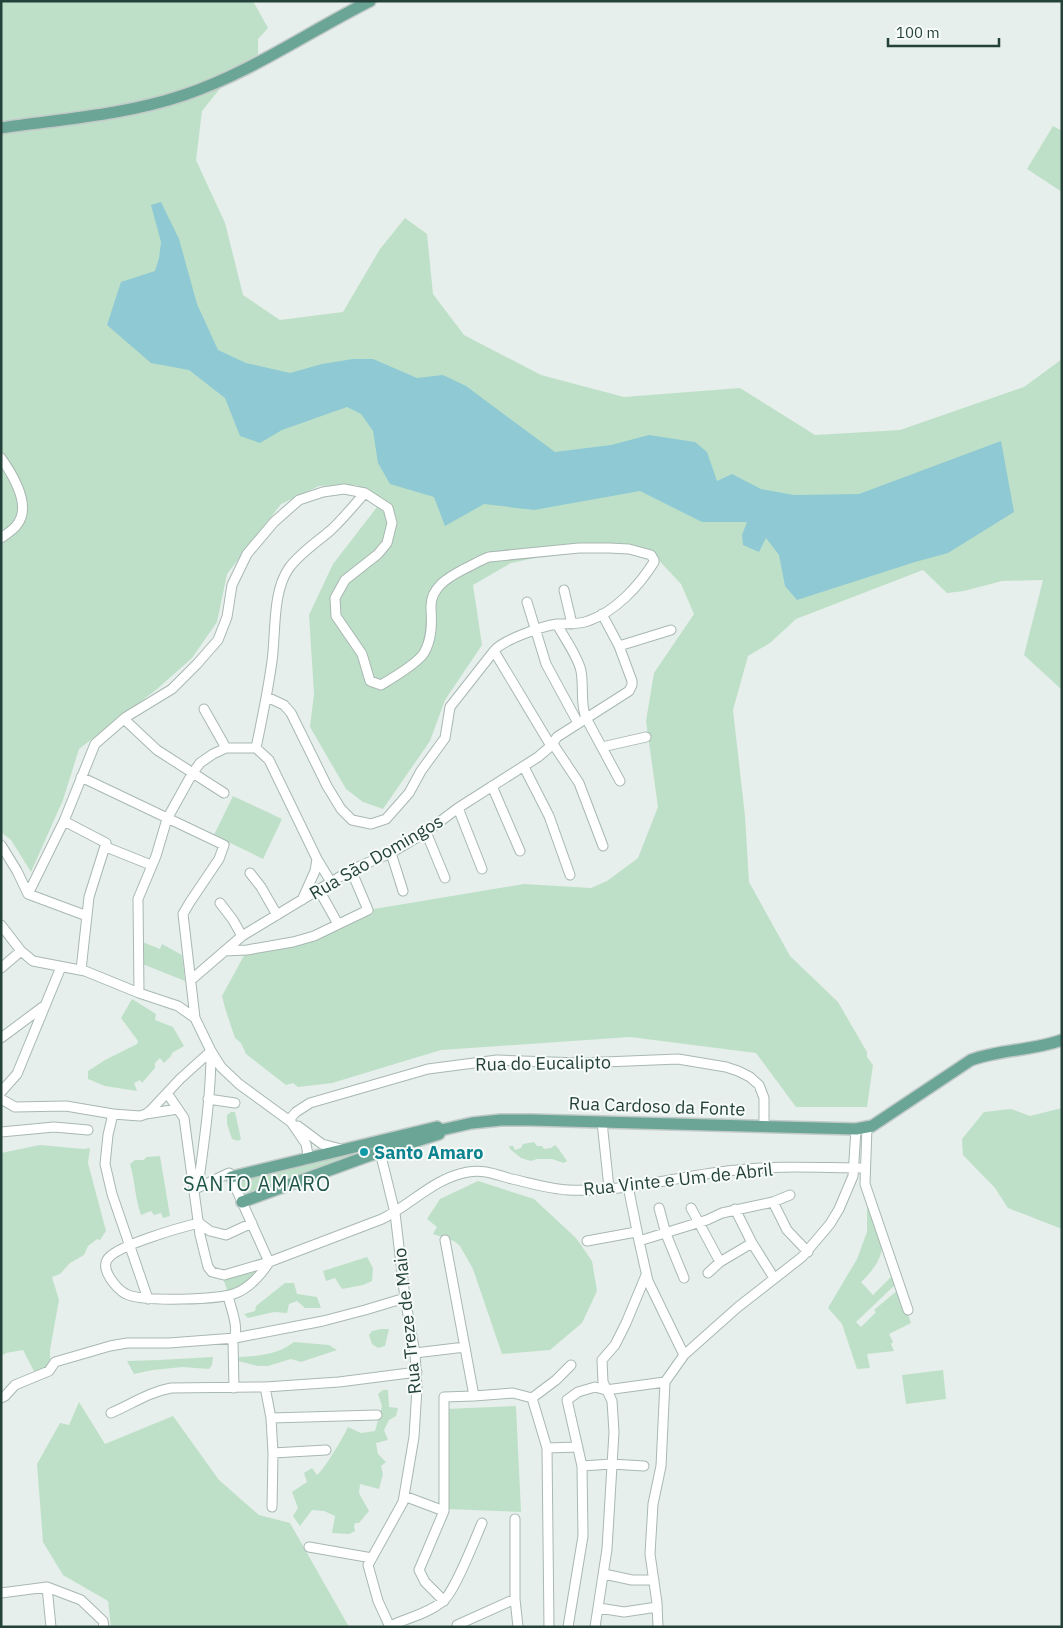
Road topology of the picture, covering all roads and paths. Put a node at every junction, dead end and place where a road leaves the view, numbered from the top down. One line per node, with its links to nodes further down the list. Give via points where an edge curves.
1 (370, 1): 2 (main road, via 236,74 183,95 109,113)
2 (2, 129)
3 (1, 458): 5 (street, via 21,493 23,508 18,525)
4 (365, 493): 8 (street, via 388,508 392,523 388,543 345,580 335,598 336,616 362,654 370,681 381,686 423,654 429,641 432,600 440,584 488,557 579,548 629,549 651,555 654,562 643,579); 15 (street, via 289,568 282,581); 17 (street, via 344,489 323,492 299,500 274,522 247,554 232,584 227,617 218,640 172,689)
5 (1, 538)
6 (564, 590): 10 (street)
7 (526, 602): 12 (street)
8 (602, 614): 10 (street); 13 (street)
9 (557, 624): 10 (street); 12 (street); 18 (street, via 579,666 584,700)
10 (572, 624)
11 (671, 630): 13 (street)
12 (536, 631): 14 (street, via 508,640); 18 (street, via 546,664)
13 (619, 646): 18 (street, Rua São Domingos, via 632,681 631,688)
14 (494, 651): 15 (street, via 450,707 445,738 409,793 386,819 371,824 352,820 341,810 291,713 284,705); 20 (street)
15 (267, 697): 23 (street)
16 (204, 709): 22 (street)
17 (124, 719): 25 (street, via 157,750); 26 (street, via 95,744)
18 (582, 721): 20 (street, Rua São Domingos, via 557,737); 21 (street)
19 (646, 738): 21 (street)
20 (552, 745): 24 (street, Rua São Domingos); 35 (street, via 579,783)
21 (602, 747): 27 (street)
22 (226, 748): 23 (street); 25 (street, via 213,754)
23 (256, 748): 39 (street, via 269,760)
24 (524, 767): 28 (street, Rua São Domingos); 44 (street, via 549,816)
25 (192, 774): 29 (street); 31 (street)
26 (81, 776): 31 (street); 32 (street)
27 (620, 781)
28 (492, 786): 30 (street, Rua São Domingos); 37 (street)
29 (224, 793)
30 (458, 808): 33 (street, Rua São Domingos); 41 (street)
31 (167, 818): 40 (street); 62 (street, via 224,845 220,859 183,914)
32 (64, 821): 36 (street, via 106,843); 49 (street)
33 (426, 832): 38 (street, Rua São Domingos); 45 (street)
34 (1, 846): 49 (street, via 18,871)
35 (604, 846)
36 (106, 847): 40 (street); 53 (street, via 89,897)
37 (520, 852)
38 (391, 853): 42 (street, Rua São Domingos); 48 (street)
39 (317, 859): 46 (street); 50 (street)
40 (151, 865): 63 (street, via 138,900)
41 (482, 869)
42 (351, 870): 46 (street, Rua São Domingos); 54 (street, via 368,910)
43 (250, 873): 52 (street)
44 (570, 875)
45 (446, 878)
46 (331, 882): 47 (street, Rua São Domingos)
47 (319, 890): 50 (street, Rua São Domingos); 54 (street)
48 (403, 891)
49 (28, 894): 53 (street)
50 (301, 900): 52 (street, Rua São Domingos)
51 (220, 903): 56 (street)
52 (277, 915): 56 (street, Rua São Domingos)
53 (87, 916): 61 (street)
54 (338, 924): 58 (street, via 293,942)
55 (1, 925): 57 (street)
56 (242, 936): 58 (street, Rua São Domingos)
57 (21, 951): 59 (street, via 33,960); 60 (street)
58 (224, 951): 62 (street, Rua São Domingos)
59 (61, 967): 61 (street); 64 (street)
60 (1, 968)
61 (81, 970): 63 (street)
62 (191, 980): 65 (street)
63 (138, 993): 65 (street, via 178,1006)
64 (45, 1006): 66 (street); 69 (street, via 17,1074)
65 (195, 1018): 68 (street)
66 (1, 1038)
67 (1062, 1040): 80 (main road, via 971,1060)
68 (211, 1051): 70 (street); 72 (street); 77 (street, via 238,1084)
69 (1, 1092)
70 (167, 1092): 74 (street); 76 (street)
71 (1, 1099): 75 (street, via 15,1107 66,1106)
72 (208, 1099): 73 (street); 90 (street)
73 (235, 1104)
74 (178, 1109): 76 (street); 90 (street, via 184,1118)
75 (113, 1114): 76 (street); 107 (street, via 105,1164)
76 (146, 1114)
77 (290, 1121): 79 (street, Rua do Eucalipto, via 296,1112 310,1103 428,1068 498,1060 580,1063 678,1059 726,1067 750,1077 764,1098); 84 (street, via 322,1144); 85 (street, via 307,1148)
78 (602, 1122): 79 (main road, Rua Cardoso da Fonte); 83 (main road, Rua Cardoso da Fonte, via 472,1122 441,1130 439,1134); 91 (street)
79 (764, 1127): 80 (main road, Rua Cardoso da Fonte)
80 (865, 1128): 86 (street); 87 (street)
81 (88, 1130): 82 (street, via 54,1127)
82 (1, 1132)
83 (378, 1147): 84 (main road, Rua Cardoso da Fonte); 93 (main road, Rua Cardoso da Fonte); 98 (street, Rua Treze de Maio)
84 (349, 1149): 85 (main road, Rua Cardoso da Fonte)
85 (305, 1160): 88 (main road, Rua Cardoso da Fonte)
86 (854, 1168): 87 (street, Rua Vinte e Um de Abril); 89 (street, Rua Vinte e Um de Abril, via 736,1170); 108 (street, via 839,1208)
87 (866, 1168): 118 (street, via 865,1184)
88 (231, 1177): 90 (street, Rua Cardoso da Fonte, via 229,1173); 93 (street)
89 (628, 1186): 91 (street, Rua Vinte e Um de Abril); 103 (street)
90 (196, 1188): 101 (street)
91 (609, 1188): 98 (street, Rua Vinte e Um de Abril, via 567,1190 490,1172 468,1172 432,1186)
92 (790, 1195): 94 (street)
93 (242, 1202): 99 (street)
94 (773, 1202): 97 (street); 108 (street, via 787,1230)
95 (659, 1208): 102 (street)
96 (691, 1208): 100 (street)
97 (736, 1209): 100 (street); 106 (street)
98 (395, 1213): 109 (street, Rua Vinte e Um de Abril); 116 (street, Rua Treze de Maio)
99 (252, 1222): 101 (street, via 226,1235 210,1231); 109 (street)
100 (699, 1222): 102 (street); 110 (street)
101 (199, 1223): 107 (street, via 173,1229); 109 (street, Rua Vinte e Um de Abril, via 208,1267 212,1272 224,1275)
102 (666, 1234): 103 (street); 113 (street)
103 (638, 1237): 105 (street); 112 (street)
104 (445, 1240): 120 (street)
105 (586, 1241)
106 (752, 1244): 110 (street); 114 (street)
107 (130, 1246): 117 (street); 117 (street, via 112,1254 105,1267 107,1273 127,1295)
108 (808, 1252): 114 (street)
109 (269, 1262): 115 (street, via 246,1287)
110 (720, 1262): 111 (street)
111 (708, 1273)
112 (646, 1274): 122 (street); 128 (street, via 615,1345 602,1360)
113 (684, 1278)
114 (774, 1278): 122 (street)
115 (228, 1296): 117 (street); 119 (street)
116 (405, 1298): 119 (street, via 323,1321); 121 (street, Rua Treze de Maio)
117 (148, 1299)
118 (908, 1310)
119 (235, 1338): 127 (street); 130 (street, via 110,1346 55,1362 49,1371 15,1385)
120 (465, 1347): 121 (street); 129 (street)
121 (415, 1354): 124 (street, Rua Treze de Maio)
122 (684, 1355): 125 (street)
123 (571, 1365): 131 (street)
124 (417, 1372): 126 (street, via 338,1382); 142 (street, Rua Treze de Maio, via 414,1437)
125 (665, 1382): 128 (street); 150 (street, via 661,1466 650,1554)
126 (266, 1386): 127 (street); 134 (street)
127 (234, 1388): 132 (street, via 186,1387 157,1391)
128 (606, 1390): 135 (street, via 595,1387 578,1392 567,1400); 139 (street, via 612,1401)
129 (474, 1396): 131 (street, via 513,1393); 144 (street, via 444,1397)
130 (1, 1398)
131 (532, 1398): 136 (street)
132 (111, 1413)
133 (377, 1415): 134 (street)
134 (271, 1418): 138 (street)
135 (578, 1447): 136 (street); 140 (street)
136 (547, 1448): 162 (street)
137 (326, 1450): 138 (street)
138 (272, 1453): 143 (street)
139 (611, 1464): 140 (street); 141 (street); 149 (street)
140 (582, 1466): 163 (street, via 583,1536)
141 (644, 1466)
142 (404, 1496): 144 (street); 148 (street, Rua Treze de Maio)
143 (272, 1507)
144 (444, 1511): 154 (street, via 419,1570 425,1582)
145 (515, 1519): 153 (street)
146 (482, 1523): 154 (street)
147 (309, 1547): 148 (street)
148 (372, 1558): 157 (street, via 368,1565 378,1601)
149 (604, 1574): 150 (street, via 632,1580); 156 (street)
150 (654, 1580): 155 (street)
151 (47, 1587): 152 (street); 159 (street); 160 (street, via 81,1600 103,1621)
152 (1, 1593)
153 (515, 1599): 158 (street); 161 (street)
154 (444, 1601): 157 (street)
155 (658, 1607): 156 (street, via 624,1612); 165 (street)
156 (599, 1608): 164 (street)
157 (390, 1626)
158 (457, 1626)
159 (51, 1627)
160 (104, 1627)
161 (518, 1627)
162 (548, 1627)
163 (568, 1627)
164 (595, 1627)
165 (658, 1627)

